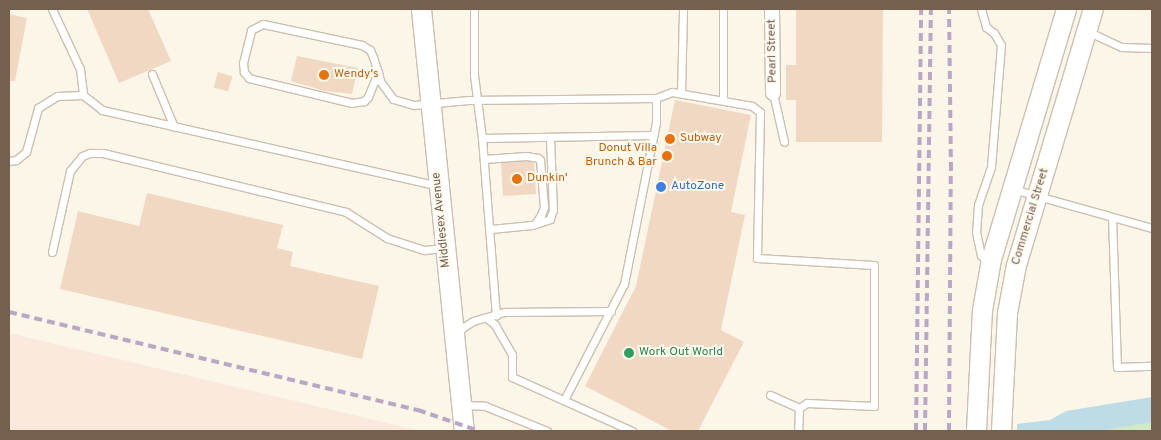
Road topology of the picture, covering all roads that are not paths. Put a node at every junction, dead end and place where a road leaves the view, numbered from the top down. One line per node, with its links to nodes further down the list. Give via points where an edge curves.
1 (52, 9): 16 (lane, via 80,69)
2 (421, 9): 20 (main road, Middlesex Avenue)
3 (474, 9): 18 (lane, via 474,75)
4 (683, 9): 14 (lane)
5 (723, 9): 19 (lane)
6 (772, 9): 15 (street, Pearl Street)
7 (981, 9): 37 (lane, via 986,27 1001,45 991,167 978,204 976,232 981,255)
8 (1066, 9): 29 (main road, Commercial Street)
9 (1093, 9): 10 (main road, Commercial Street)
10 (1086, 31): 11 (lane, via 1122,47); 30 (main road, Commercial Street)
11 (1152, 48)
12 (378, 72): 12 (lane, via 370,50 362,45 263,24 251,30 243,63 244,72 250,78 352,103 368,97); 20 (lane, via 380,81 393,99)
13 (152, 74): 21 (lane)
14 (682, 92): 17 (lane); 19 (lane)
15 (773, 92): 25 (lane)
16 (83, 95): 21 (lane, via 102,110); 27 (lane, via 57,96 38,108 26,152)
17 (656, 98): 18 (lane); 22 (lane)
18 (479, 100): 20 (lane); 24 (lane)
19 (723, 100): 46 (lane, via 752,106 760,112 757,258 874,265 874,406 806,403)
20 (422, 104): 28 (main road, Middlesex Avenue)
21 (174, 126): 28 (lane)
22 (654, 135): 23 (lane); 38 (lane, via 628,268)
23 (550, 137): 24 (lane); 32 (lane, via 553,212 550,218)
24 (482, 138): 26 (lane)
25 (784, 142)
26 (484, 159): 32 (lane, via 534,156 540,160 544,207 542,215); 34 (lane)
27 (9, 161)
28 (438, 186): 35 (main road, Middlesex Avenue)
29 (1013, 189): 30 (lane); 37 (main road, Commercial Street)
30 (1037, 198): 31 (lane); 52 (main road, Commercial Street, via 1016,265 1008,313)
31 (1112, 217): 33 (lane); 42 (lane, via 1117,367)
32 (532, 225): 34 (lane)
33 (1152, 228)
34 (490, 229): 39 (lane)
35 (444, 248): 36 (lane, via 424,250 387,238 346,212 90,153 75,163 70,171); 41 (main road, Middlesex Avenue)
36 (52, 252)
37 (990, 266): 51 (main road, Commercial Street, via 982,310)
38 (611, 311): 39 (lane, via 505,312); 44 (lane)
39 (496, 315): 40 (lane)
40 (487, 318): 41 (lane, via 462,328); 44 (lane, via 495,325 512,355 512,377)
41 (455, 348): 45 (main road, Middlesex Avenue)
42 (1152, 366)
43 (770, 395): 46 (lane)
44 (564, 400): 49 (lane)
45 (461, 405): 47 (main road, Middlesex Avenue); 48 (lane, via 485,406)
46 (799, 408): 50 (lane)
47 (464, 431)
48 (547, 431)
49 (632, 431)
50 (798, 431)
51 (976, 431)
52 (1001, 431)

